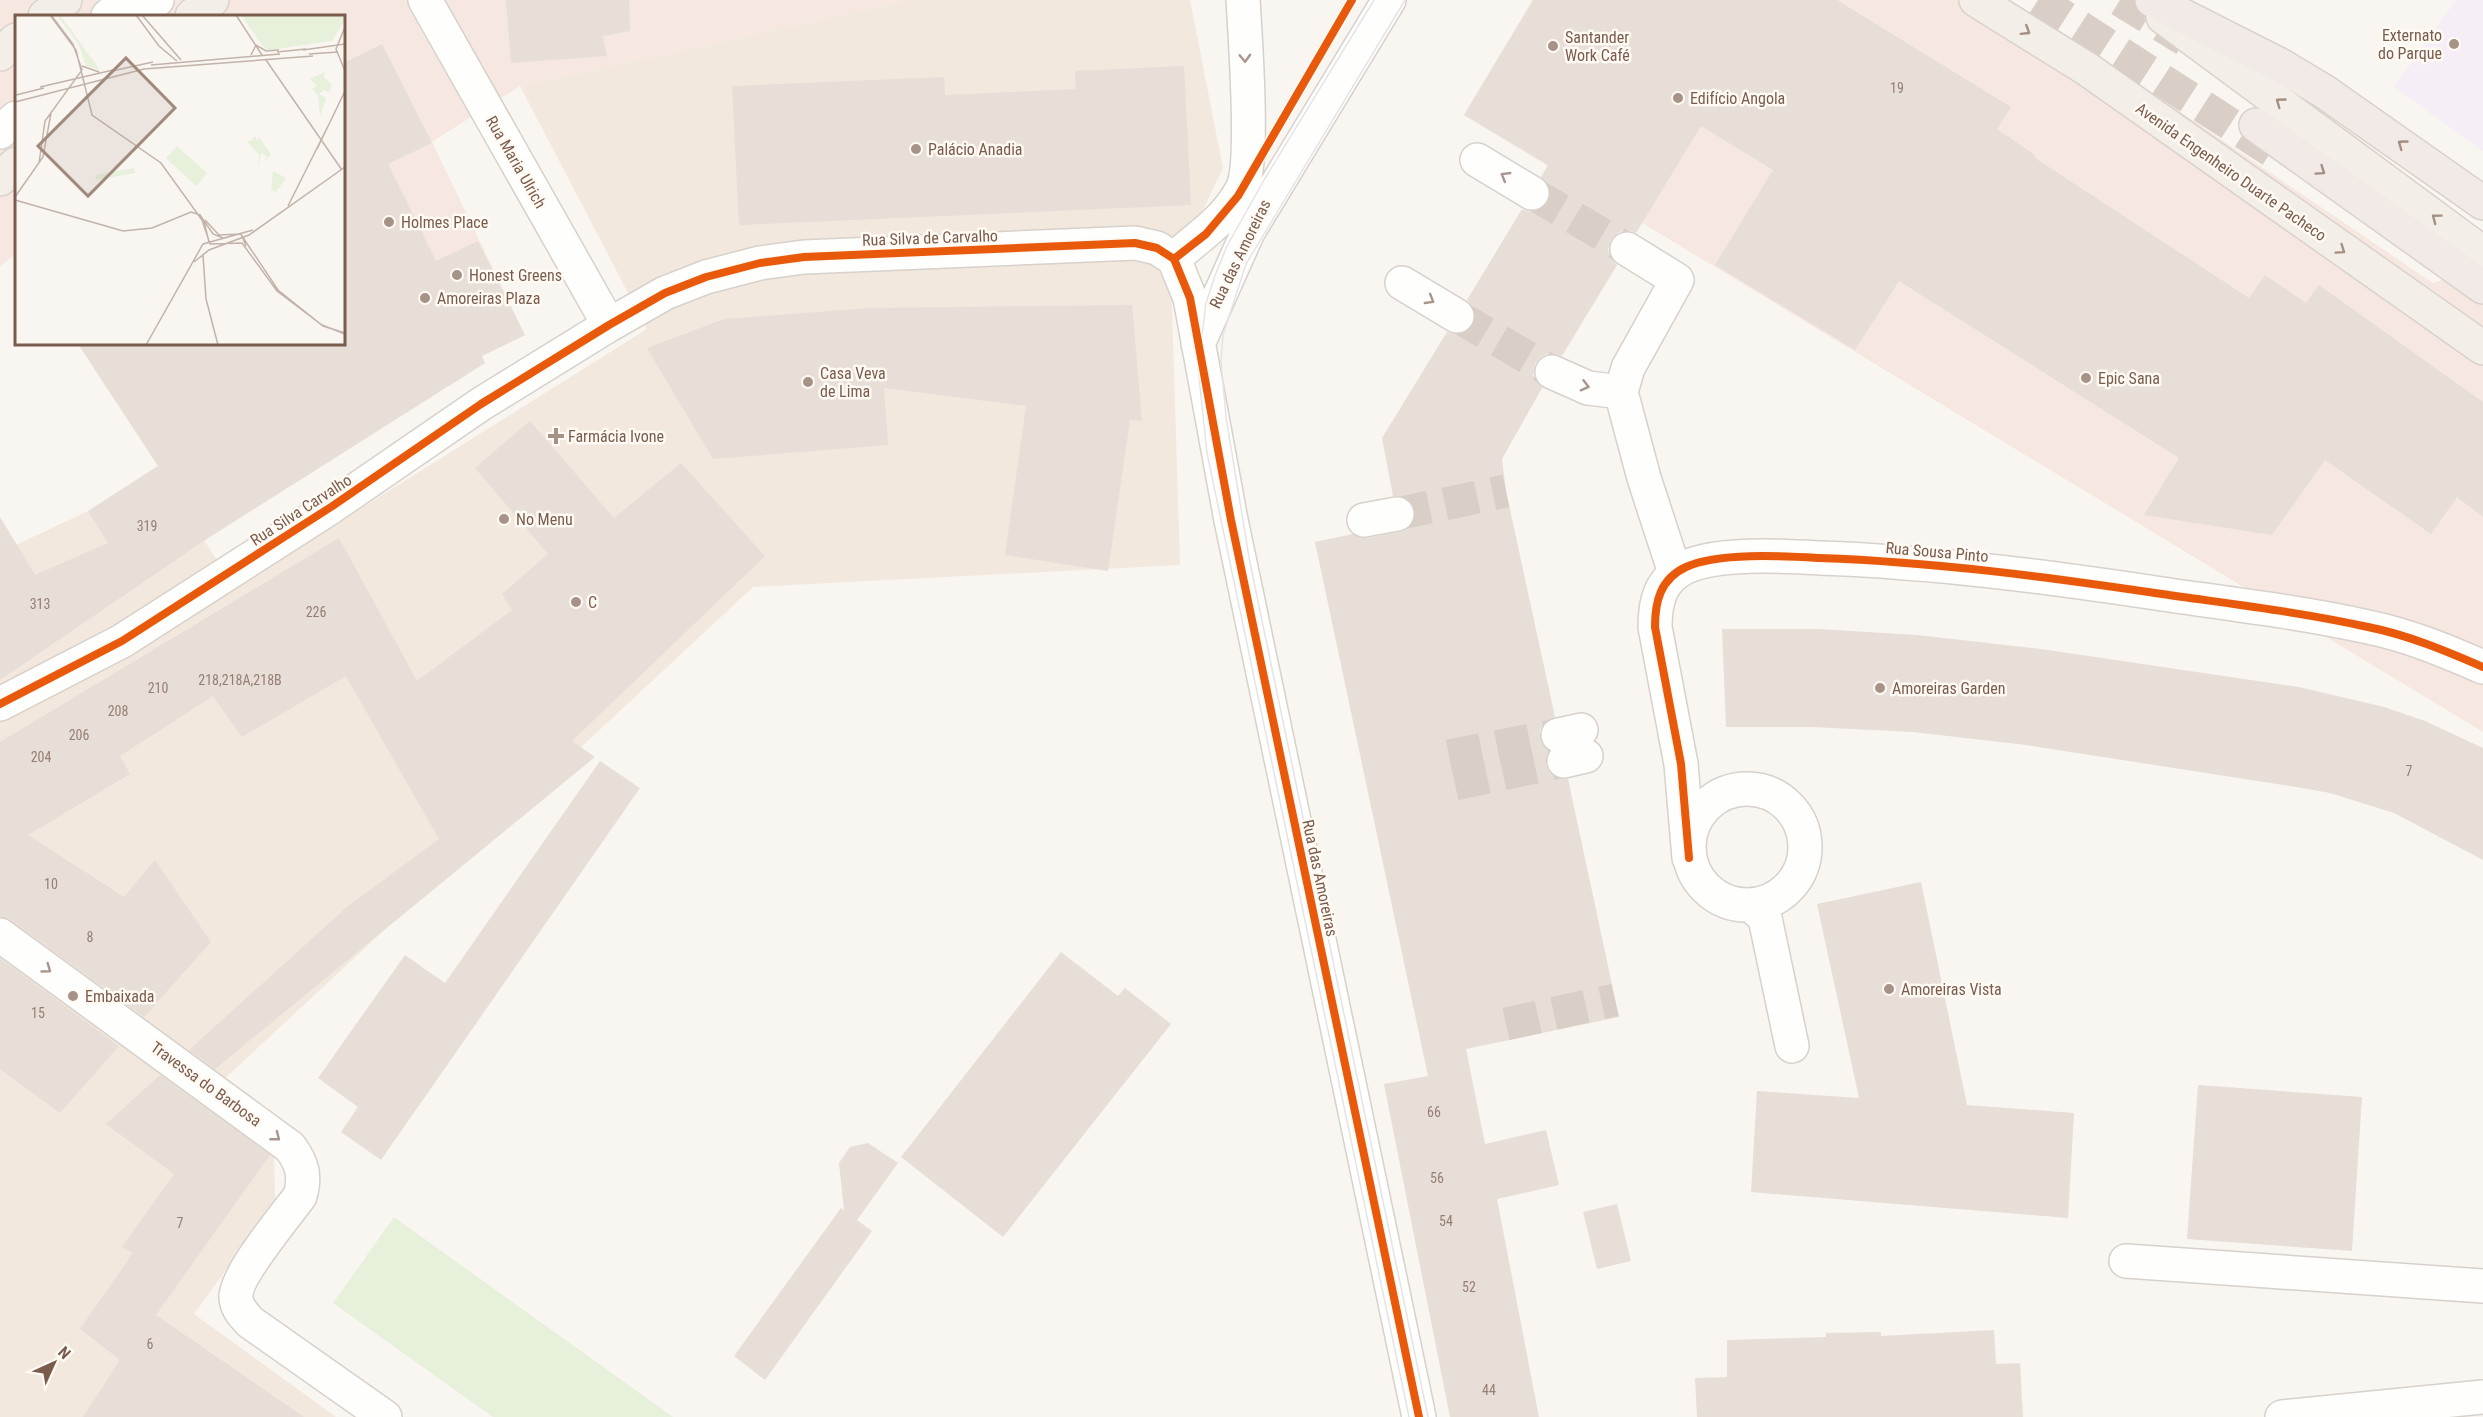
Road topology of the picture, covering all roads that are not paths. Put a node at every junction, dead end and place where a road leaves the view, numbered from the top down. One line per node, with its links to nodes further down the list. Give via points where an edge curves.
1 (65, 0): 11 (main road)
2 (128, 0): 12 (street)
3 (157, 0): 13 (street)
4 (212, 0): 14 (main road)
5 (424, 0): 33 (street, Rua Maria Ulrich)
6 (1243, 0): 29 (street, one-way to 29, via 1245,182 1228,211)
7 (1389, 0): 34 (street, Rua das Amoreiras, via 1248,232)
8 (1976, 0): 35 (main road, Avenida Engenheiro Duarte Pacheco, one-way to 35, via 2087,69)
9 (2138, 0): 28 (main road, one-way to 9)
10 (2152, 0): 26 (highway, one-way to 10, via 2325,92)
11 (46, 15)
12 (109, 15)
13 (139, 15)
14 (193, 15)
15 (15, 41): 16 (main road)
16 (0, 54)
17 (15, 94): 18 (street)
18 (0, 107)
19 (15, 119): 21 (street)
20 (2256, 125): 31 (highway, one-way to 31)
21 (0, 132)
22 (1478, 160): 25 (street, one-way to 22)
23 (15, 165): 24 (main road)
24 (0, 179)
25 (1532, 193)
26 (2483, 203)
27 (1627, 249): 37 (street, via 1677,280 1628,368)
28 (2483, 253)
29 (1174, 259): 33 (street, Rua Silva de Carvalho, via 1157,248 1135,243 804,257 706,277 665,293); 34 (street, via 1190,298)
30 (1402, 283): 32 (street, one-way to 32)
31 (2483, 287)
32 (1457, 316)
33 (609, 325): 42 (street, Rua Silva Carvalho, via 481,404 331,507 122,641)
34 (1198, 344): 53 (street, Rua das Amoreiras, via 1233,531)
35 (2483, 348)
36 (1552, 372): 37 (street, one-way to 37, via 1588,388)
37 (1622, 392): 40 (street)
38 (1397, 514): 39 (street)
39 (1364, 519)
40 (1675, 573): 41 (street, Rua Sousa Pinto, via 1703,561 1774,556 1982,569 2359,625 2433,646); 43 (street, via 1655,604 1654,627)
41 (2483, 667)
42 (0, 704)
43 (1681, 764): 44 (street, via 1703,779); 45 (street)
44 (1747, 788): 45 (street, via 1709,801 1696,817 1689,837); 46 (street, via 1767,792 1791,810 1804,836 1805,855 1799,874 1787,889 1771,900)
45 (1689, 858): 46 (street, via 1697,878 1711,894 1731,903)
46 (1752, 905): 48 (street, via 1766,918)
47 (0, 935): 52 (street, Travessa do Barbosa, one-way to 52, via 230,1101 298,1157 305,1180 300,1196 244,1274 236,1298 240,1311)
48 (1792, 1046)
49 (2126, 1261): 50 (street)
50 (2483, 1286)
51 (2483, 1397): 54 (street)
52 (385, 1417)
53 (1419, 1417)
54 (2282, 1417)

